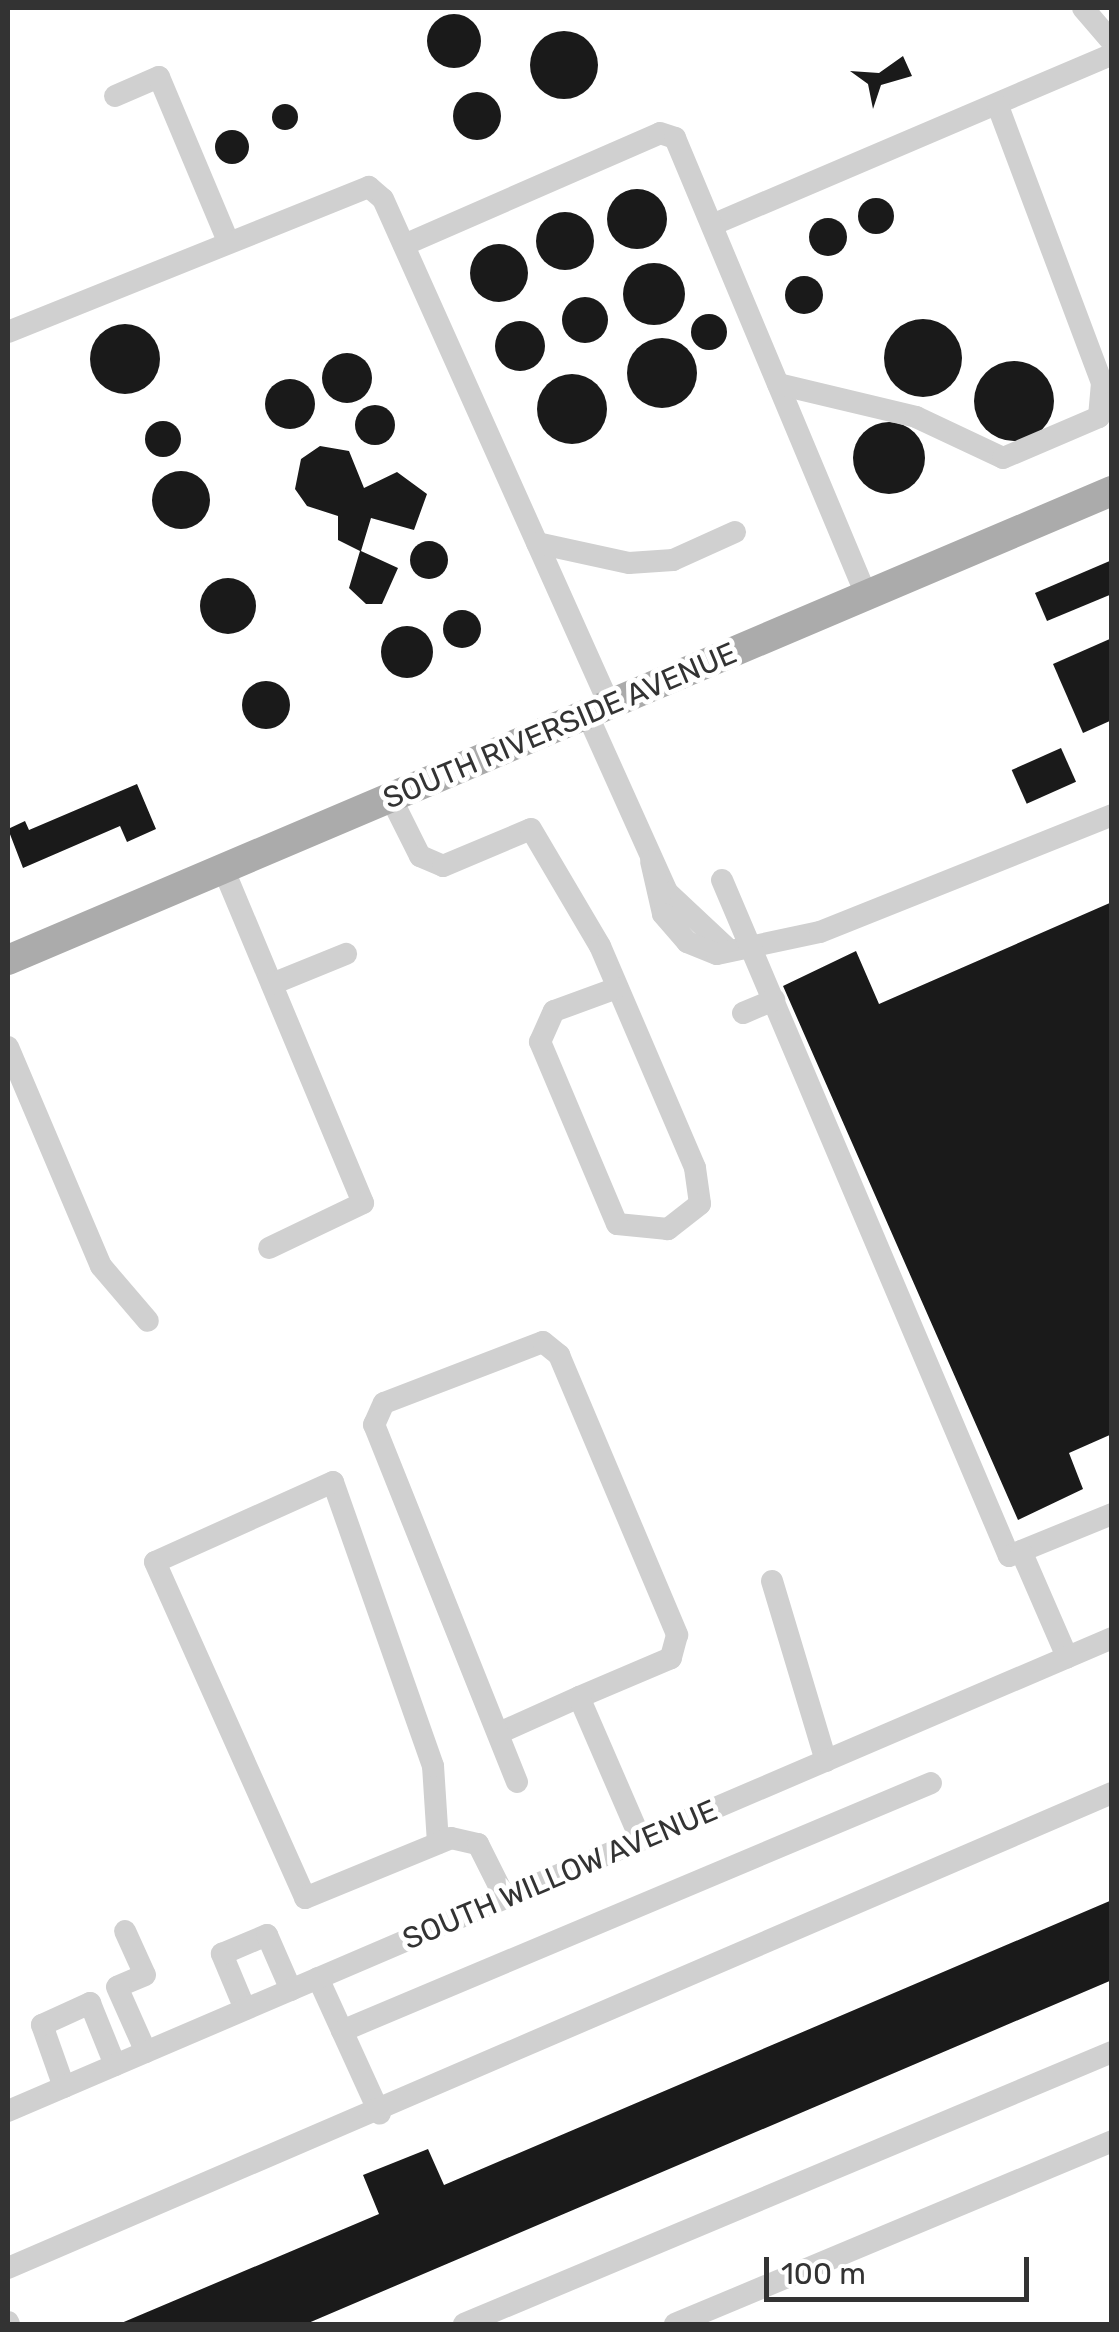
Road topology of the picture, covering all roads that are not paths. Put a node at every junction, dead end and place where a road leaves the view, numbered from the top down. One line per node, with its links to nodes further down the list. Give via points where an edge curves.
1 (1082, 8): 2 (street)
2 (1112, 42)
3 (1112, 54): 5 (street)
4 (115, 96): 7 (street, via 159,77)
5 (998, 106): 6 (street); 10 (street, via 1102,383 1099,417 1003,458 916,417)
6 (712, 225): 8 (street, via 674,138 660,133); 10 (street)
7 (228, 239): 8 (street, via 369,187); 9 (street)
8 (404, 245): 13 (street)
9 (8, 332)
10 (778, 384): 14 (street)
11 (1112, 491): 14 (main road, SOUTH RIVERSIDE AVENUE)
12 (735, 532): 13 (street, via 673,560 629,563)
13 (537, 543): 15 (street)
14 (867, 596): 15 (main road, SOUTH RIVERSIDE AVENUE)
15 (599, 711): 16 (main road, SOUTH RIVERSIDE AVENUE); 20 (street, via 652,861 663,914 687,942)
16 (390, 798): 18 (main road, SOUTH RIVERSIDE AVENUE); 24 (street, via 420,856 444,866 531,829)
17 (1112, 815): 20 (street, via 820,932)
18 (223, 868): 22 (main road, SOUTH RIVERSIDE AVENUE); 23 (street)
19 (722, 880): 20 (street)
20 (740, 948): 25 (street)
21 (346, 954): 23 (street)
22 (8, 960)
23 (272, 984): 28 (street, via 363,1203)
24 (617, 988): 24 (street, via 695,1168 700,1204 668,1228 618,1224 540,1042 554,1011)
25 (774, 1000): 26 (street); 31 (street, via 1010,1556)
26 (743, 1013)
27 (8, 1047): 29 (street, via 100,1266)
28 (269, 1248)
29 (148, 1321)
30 (1112, 1514): 31 (street)
31 (1020, 1552): 34 (street)
32 (772, 1581): 37 (street)
33 (1112, 1638): 34 (street, SOUTH WILLOW AVENUE)
34 (1067, 1657): 37 (street, SOUTH WILLOW AVENUE)
35 (579, 1697): 36 (street); 36 (street, via 670,1658 677,1635 558,1356 552,1345 528,1342 384,1403 374,1425); 41 (street)
36 (499, 1733): 38 (street)
37 (826, 1761): 41 (street, SOUTH WILLOW AVENUE)
38 (518, 1782)
39 (931, 1784): 48 (street)
40 (1112, 1792): 54 (street)
41 (641, 1840): 43 (street, SOUTH WILLOW AVENUE)
42 (438, 1843): 42 (street, via 305,1898 155,1562 334,1482 433,1766); 43 (street, via 478,1844)
43 (504, 1898): 45 (street, SOUTH WILLOW AVENUE)
44 (125, 1932): 49 (street, via 145,1975 117,1987)
45 (318, 1978): 46 (street, SOUTH WILLOW AVENUE); 48 (street)
46 (291, 1990): 47 (street, SOUTH WILLOW AVENUE); 47 (street, via 266,1935 222,1954)
47 (245, 2010): 49 (street, SOUTH WILLOW AVENUE)
48 (342, 2031): 54 (street)
49 (146, 2052): 51 (street, SOUTH WILLOW AVENUE)
50 (1112, 2052): 57 (street)
51 (115, 2065): 52 (street, SOUTH WILLOW AVENUE); 52 (street, via 90,2003 42,2024)
52 (64, 2087): 53 (street, SOUTH WILLOW AVENUE)
53 (8, 2111)
54 (380, 2114): 56 (street)
55 (1112, 2141): 58 (street)
56 (8, 2268)
57 (464, 2324)
58 (675, 2324)

